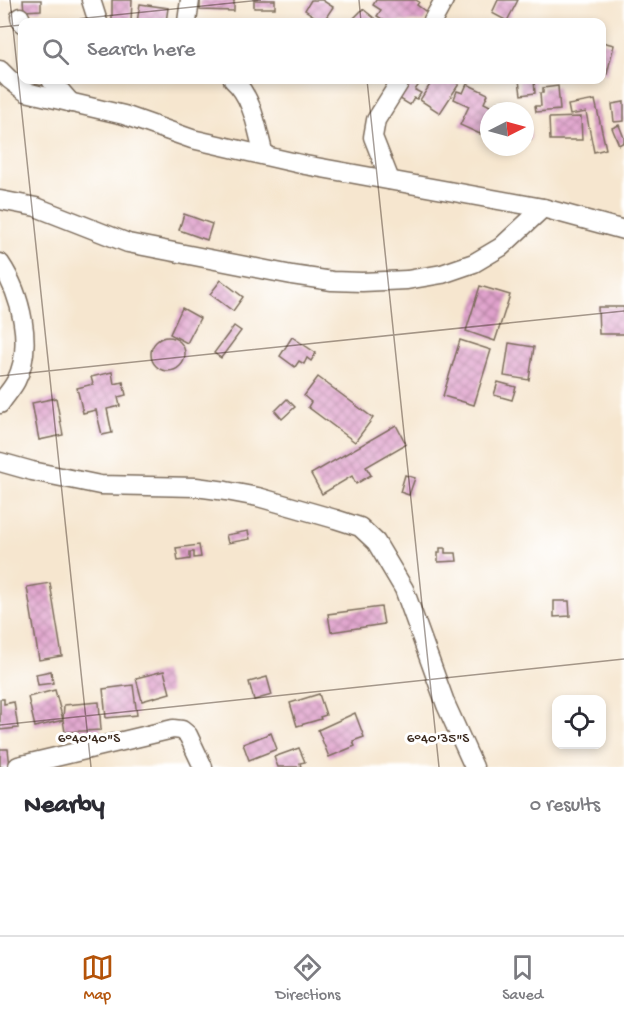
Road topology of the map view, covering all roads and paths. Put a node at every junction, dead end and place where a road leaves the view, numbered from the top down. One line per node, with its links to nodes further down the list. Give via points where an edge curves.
1 (91, 0): 4 (street)
2 (190, 0): 5 (street)
3 (444, 0): 6 (street)
4 (97, 18)
5 (188, 18)
6 (434, 18)
7 (0, 70): 11 (street, via 26,92)
8 (54, 84): 11 (street)
9 (238, 84): 12 (street, via 246,97)
10 (398, 84): 13 (street, via 376,120 373,136)
11 (70, 103): 12 (street, via 124,115 192,139)
12 (264, 155): 13 (street)
13 (390, 180): 15 (street)
14 (0, 200): 15 (street, via 36,207 128,243 292,275 362,282 442,274 474,263 501,247)
15 (543, 208): 16 (street)
16 (624, 230)
17 (0, 263): 18 (street, via 22,316 25,347 17,379)
18 (0, 404)
19 (0, 462): 22 (street, via 100,485 226,491 360,527 376,542 404,589 446,705)
20 (18, 766): 21 (street, via 173,729 188,735)
21 (203, 767)
22 (474, 767)

